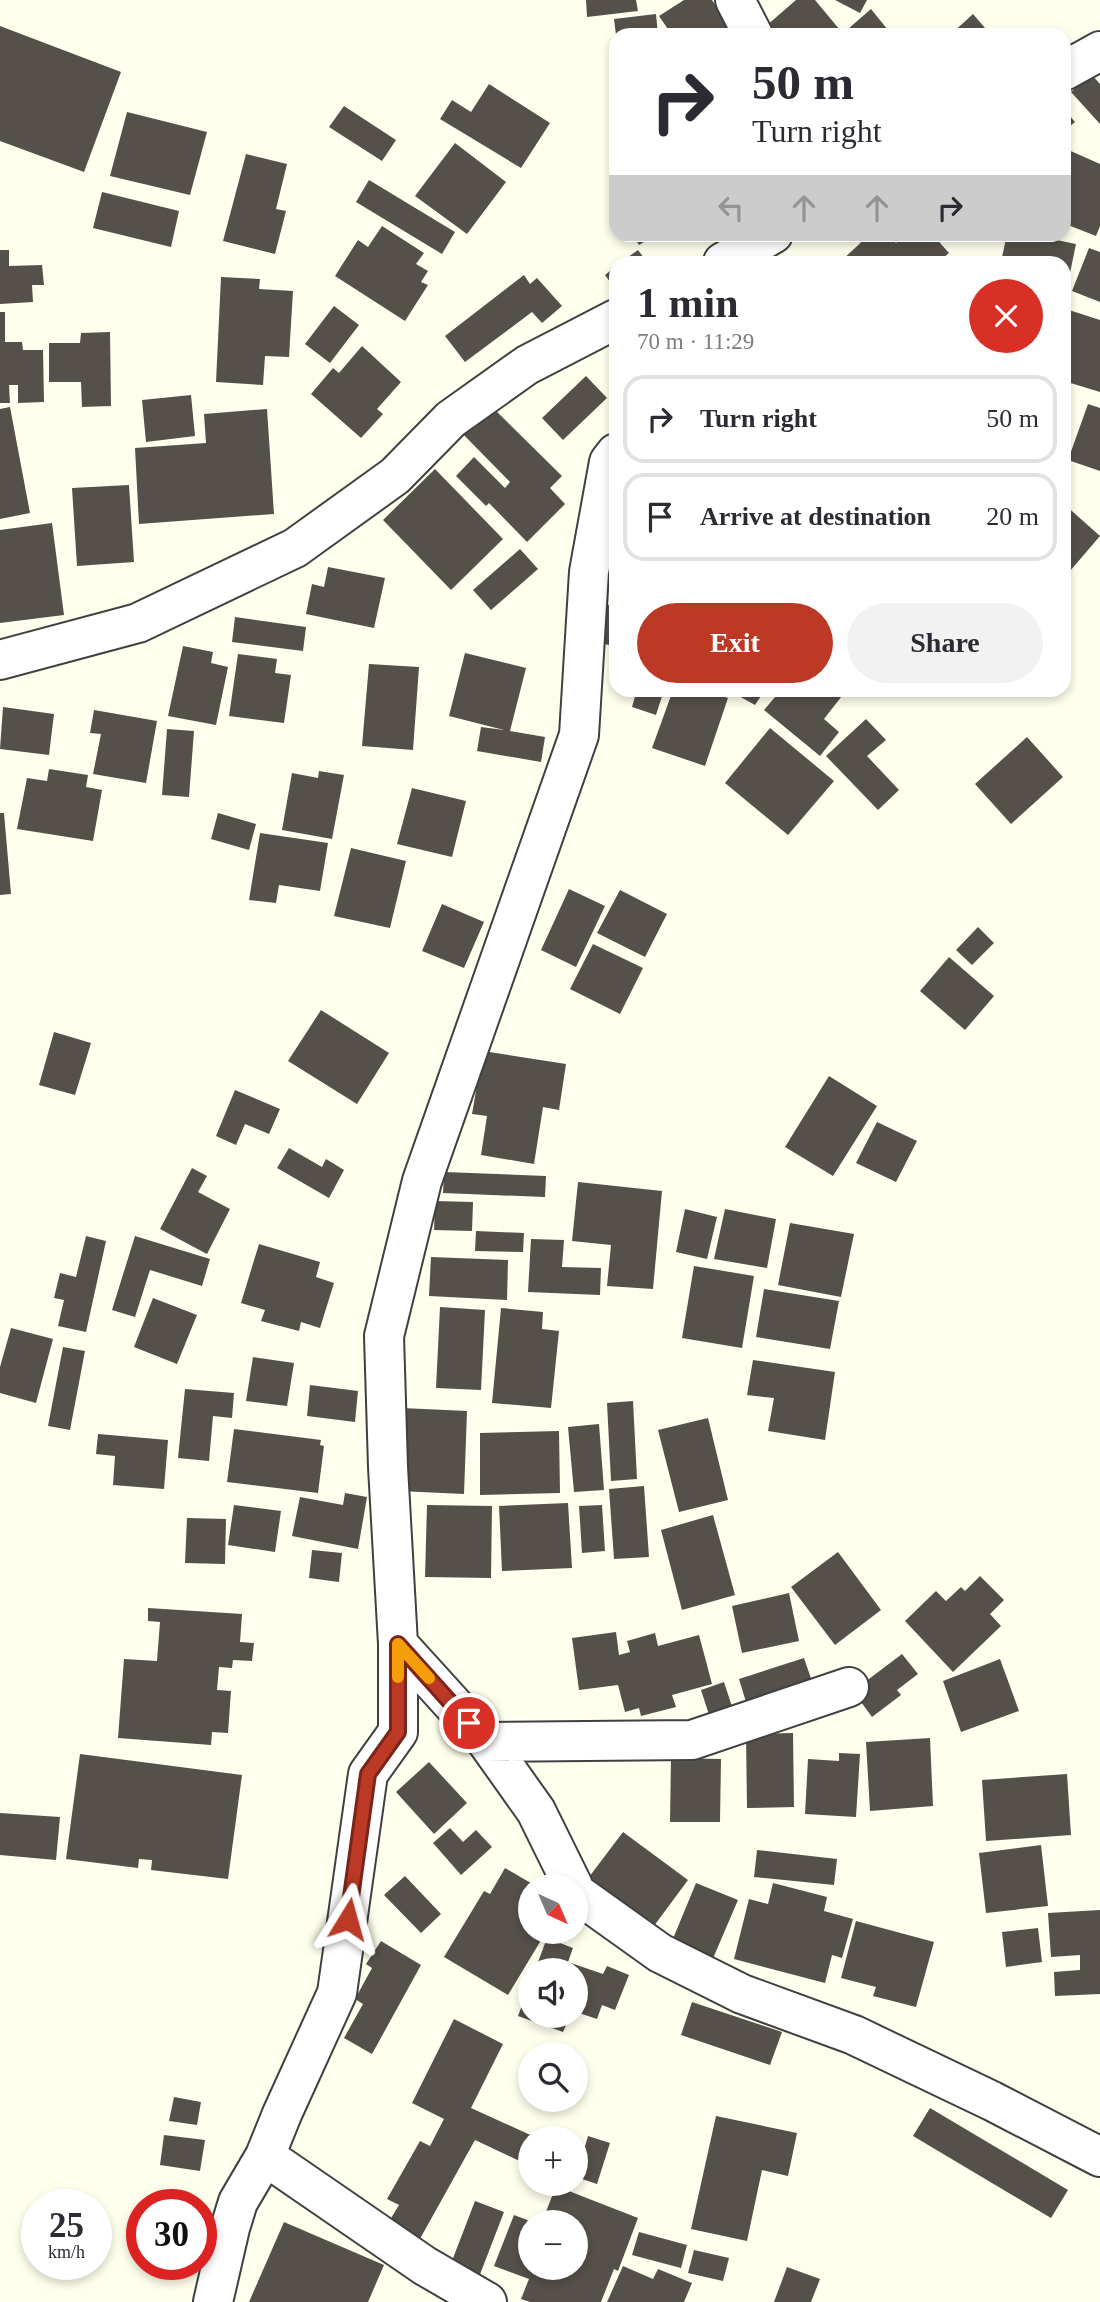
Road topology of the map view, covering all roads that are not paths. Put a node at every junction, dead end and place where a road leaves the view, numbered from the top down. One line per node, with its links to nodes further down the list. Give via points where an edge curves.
1 (735, 0): 2 (street)
2 (749, 28)
3 (1100, 51): 4 (street)
4 (1071, 67)
5 (759, 242): 6 (street)
6 (734, 256)
7 (609, 323): 9 (street, via 527,365 451,419 395,476 295,548 138,623)
8 (609, 462): 10 (street, via 589,572 579,735 422,1181 384,1336)
9 (0, 660)
10 (398, 1644): 12 (street); 15 (street, via 398,1732 368,1774 337,1993)
11 (849, 1687): 12 (street, via 692,1740)
12 (487, 1742): 13 (street, via 536,1811)
13 (567, 1874)
14 (588, 1902): 16 (street, via 660,1953 742,1994 853,2035)
15 (265, 2155): 17 (street, via 238,2202); 18 (street, via 425,2266)
16 (1100, 2157)
17 (213, 2302)
18 (487, 2302)

